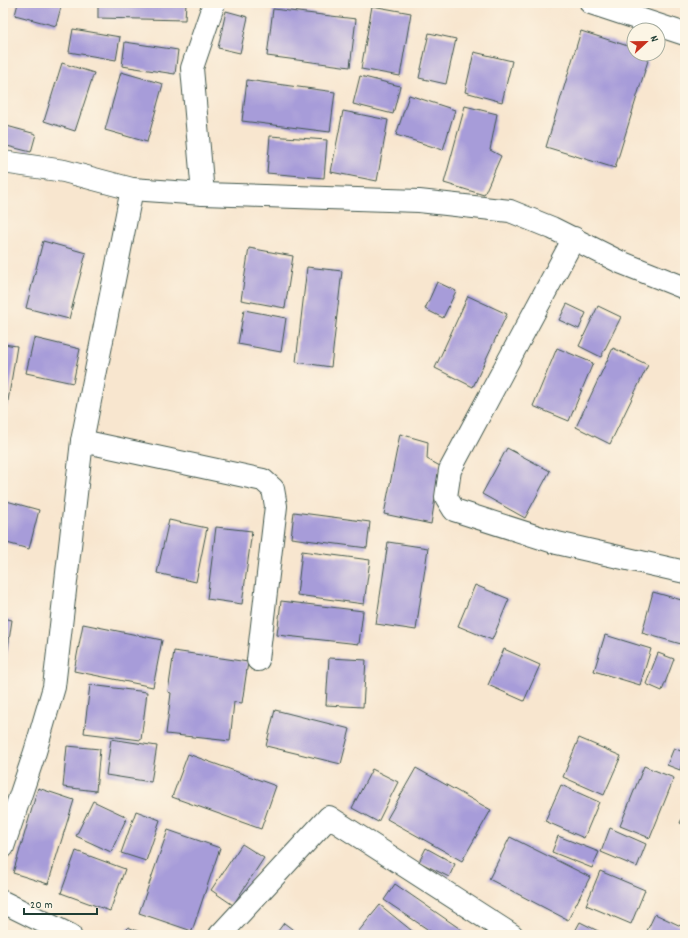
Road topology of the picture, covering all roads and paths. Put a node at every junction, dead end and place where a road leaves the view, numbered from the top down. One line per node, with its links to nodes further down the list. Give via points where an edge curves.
1 (214, 3): 6 (street, via 192,68)
2 (591, 3): 3 (street)
3 (685, 34)
4 (3, 162): 5 (street, via 64,171)
5 (132, 189): 6 (street); 9 (street)
6 (203, 194): 7 (street, via 420,201 510,211)
7 (574, 238): 8 (street, via 620,262); 10 (street, via 450,470 446,497 454,510 542,538)
8 (685, 288)
9 (82, 442): 11 (street, via 263,480 273,489 276,506); 12 (street, via 54,687)
10 (685, 572)
11 (258, 660)
12 (3, 847)
13 (3, 902): 14 (street)
14 (70, 935)
15 (220, 935): 16 (street, via 329,817)
16 (512, 935)

